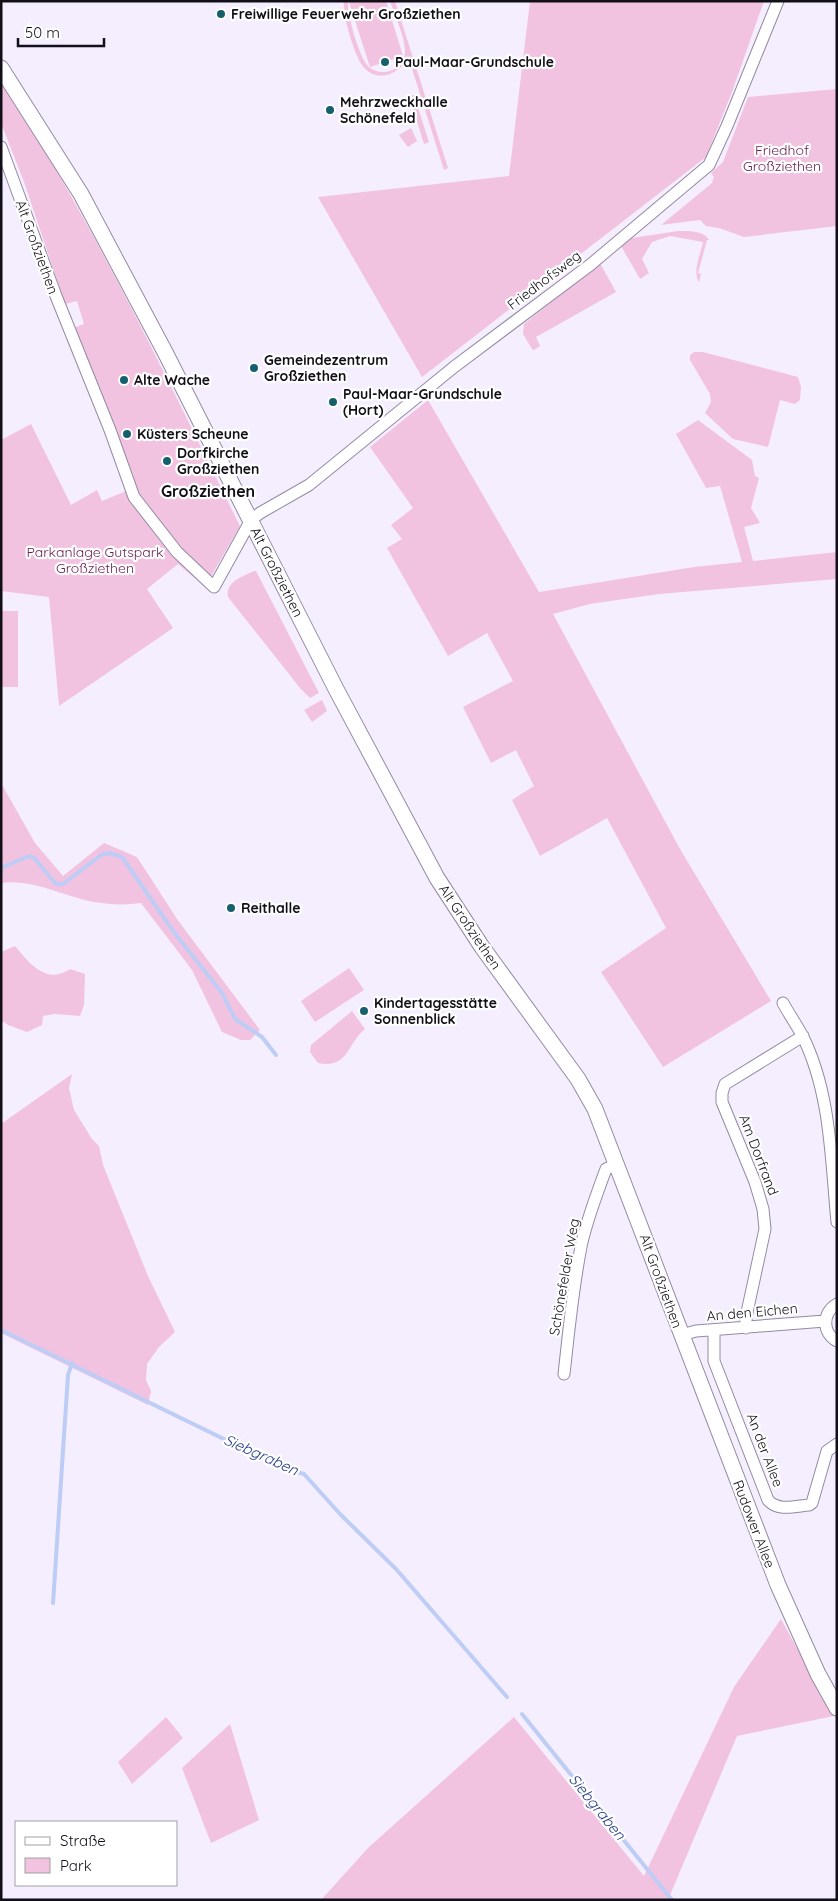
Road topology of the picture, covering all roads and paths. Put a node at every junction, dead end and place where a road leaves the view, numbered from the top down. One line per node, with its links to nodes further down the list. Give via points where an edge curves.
1 (778, 1): 4 (street, Friedhofsweg, via 709,165 590,265 454,367 308,485)
2 (1, 68): 4 (street, Alt Großziethen, via 81,194)
3 (1, 147): 4 (street, Alt Großziethen, via 134,497 177,552 214,587)
4 (251, 520): 8 (street, Alt Großziethen, via 437,878 487,954 578,1079 595,1109)
5 (783, 1003): 6 (street)
6 (803, 1036): 7 (street); 13 (street, Am Dorfrand, via 725,1084 722,1092 722,1102 763,1209 765,1229)
7 (833, 1133): 9 (street)
8 (617, 1164): 15 (street, Alt Großziethen); 17 (street, Schönefelder Weg, via 606,1169 583,1240 572,1298)
9 (835, 1173): 10 (street)
10 (837, 1222)
11 (837, 1304): 12 (street, via 829,1310)
12 (825, 1321): 13 (street, An den Eichen); 16 (street, via 828,1334)
13 (746, 1328): 14 (street, An den Eichen)
14 (714, 1331): 15 (street, An den Eichen); 18 (street, An der Allee, via 714,1361 772,1505 812,1503 827,1451)
15 (682, 1335): 19 (street, Rudower Allee, via 778,1585)
16 (837, 1341)
17 (564, 1374)
18 (837, 1444)
19 (837, 1708)

